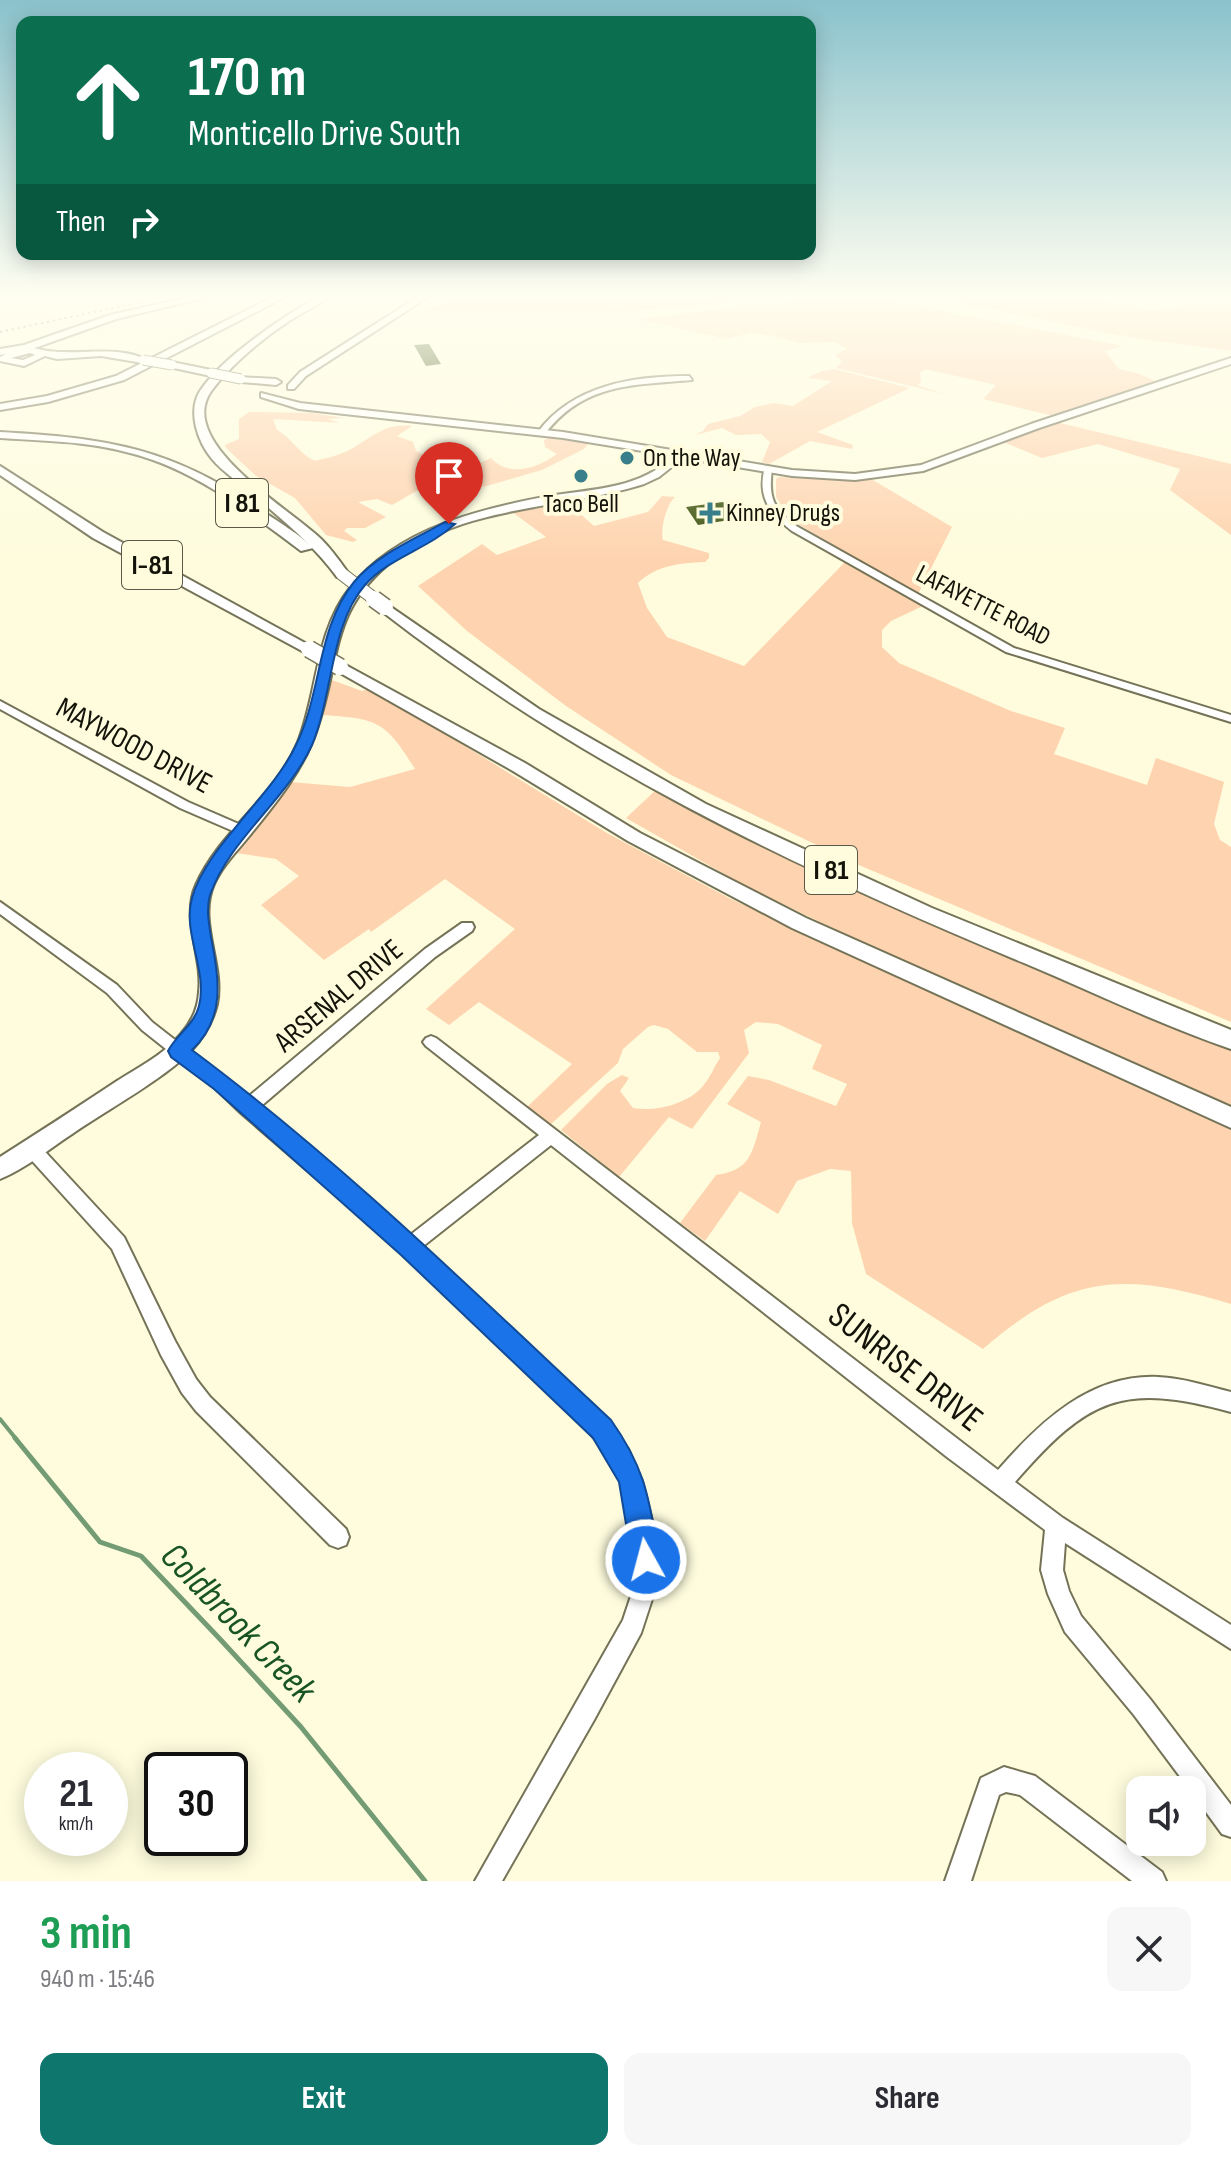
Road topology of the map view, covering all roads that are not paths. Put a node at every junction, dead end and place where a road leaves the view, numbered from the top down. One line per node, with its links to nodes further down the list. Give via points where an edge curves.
1 (104, 383): 11 (highway)
2 (213, 383): 22 (highway, via 204,393 200,417 203,437 217,458 319,544)
3 (248, 383): 10 (main road)
4 (277, 383): 10 (main road)
5 (279, 383): 9 (main road)
6 (295, 383): 9 (main road)
7 (624, 383): 13 (street, via 560,412)
8 (1165, 383): 18 (main road, via 923,468 855,477)
9 (290, 389): 10 (main road); 12 (main road, via 295,398)
10 (261, 392): 12 (main road)
11 (0, 407)
12 (321, 408): 13 (main road)
13 (542, 432): 15 (main road)
14 (0, 435): 22 (highway, I 81, via 132,450 180,466)
15 (646, 447): 16 (main road); 17 (main road, via 665,456)
16 (682, 453): 17 (main road); 18 (main road)
17 (667, 467): 26 (main road, via 616,488 449,524 378,566 350,595 335,622 315,718 303,748)
18 (768, 469): 25 (street, LAFAYETTE ROAD, via 766,496 777,516 986,639 1064,669)
19 (0, 470): 21 (highway, I-81, via 69,518)
20 (0, 480): 21 (highway, via 83,532)
21 (155, 566): 24 (highway, I-81, bridge)
22 (342, 574): 29 (highway, I 81, bridge, via 506,696 626,769 831,870)
23 (0, 704): 26 (street, MAYWOOD DRIVE, via 184,805)
24 (415, 707): 33 (highway, I 81, via 634,837 799,923)
25 (1231, 719)
26 (244, 831): 31 (main road, via 201,896 208,1008 193,1037)
27 (0, 907): 31 (street, via 93,973)
28 (467, 927): 32 (street, ARSENAL DRIVE)
29 (1231, 1040)
30 (431, 1042): 34 (street, SUNRISE DRIVE)
31 (178, 1051): 32 (street); 35 (main road)
32 (247, 1108): 37 (street)
33 (1231, 1118)
34 (549, 1137): 37 (street); 39 (street, SUNRISE DRIVE)
35 (31, 1148): 36 (main road); 41 (street, via 118,1243 196,1395)
36 (0, 1169)
37 (409, 1247): 44 (street, via 602,1429 632,1481 646,1560 633,1625)
38 (1231, 1402): 39 (street, via 1202,1392 1146,1387 1098,1395 1038,1438)
39 (1000, 1483): 40 (street, SUNRISE DRIVE)
40 (1056, 1525): 42 (street, SUNRISE DRIVE); 43 (street, via 1052,1570 1073,1624)
41 (338, 1537)
42 (1231, 1638)
43 (1231, 1825)
44 (488, 1881)
45 (958, 1881): 46 (street, via 990,1787 1004,1779 1026,1785)
46 (1153, 1881)

